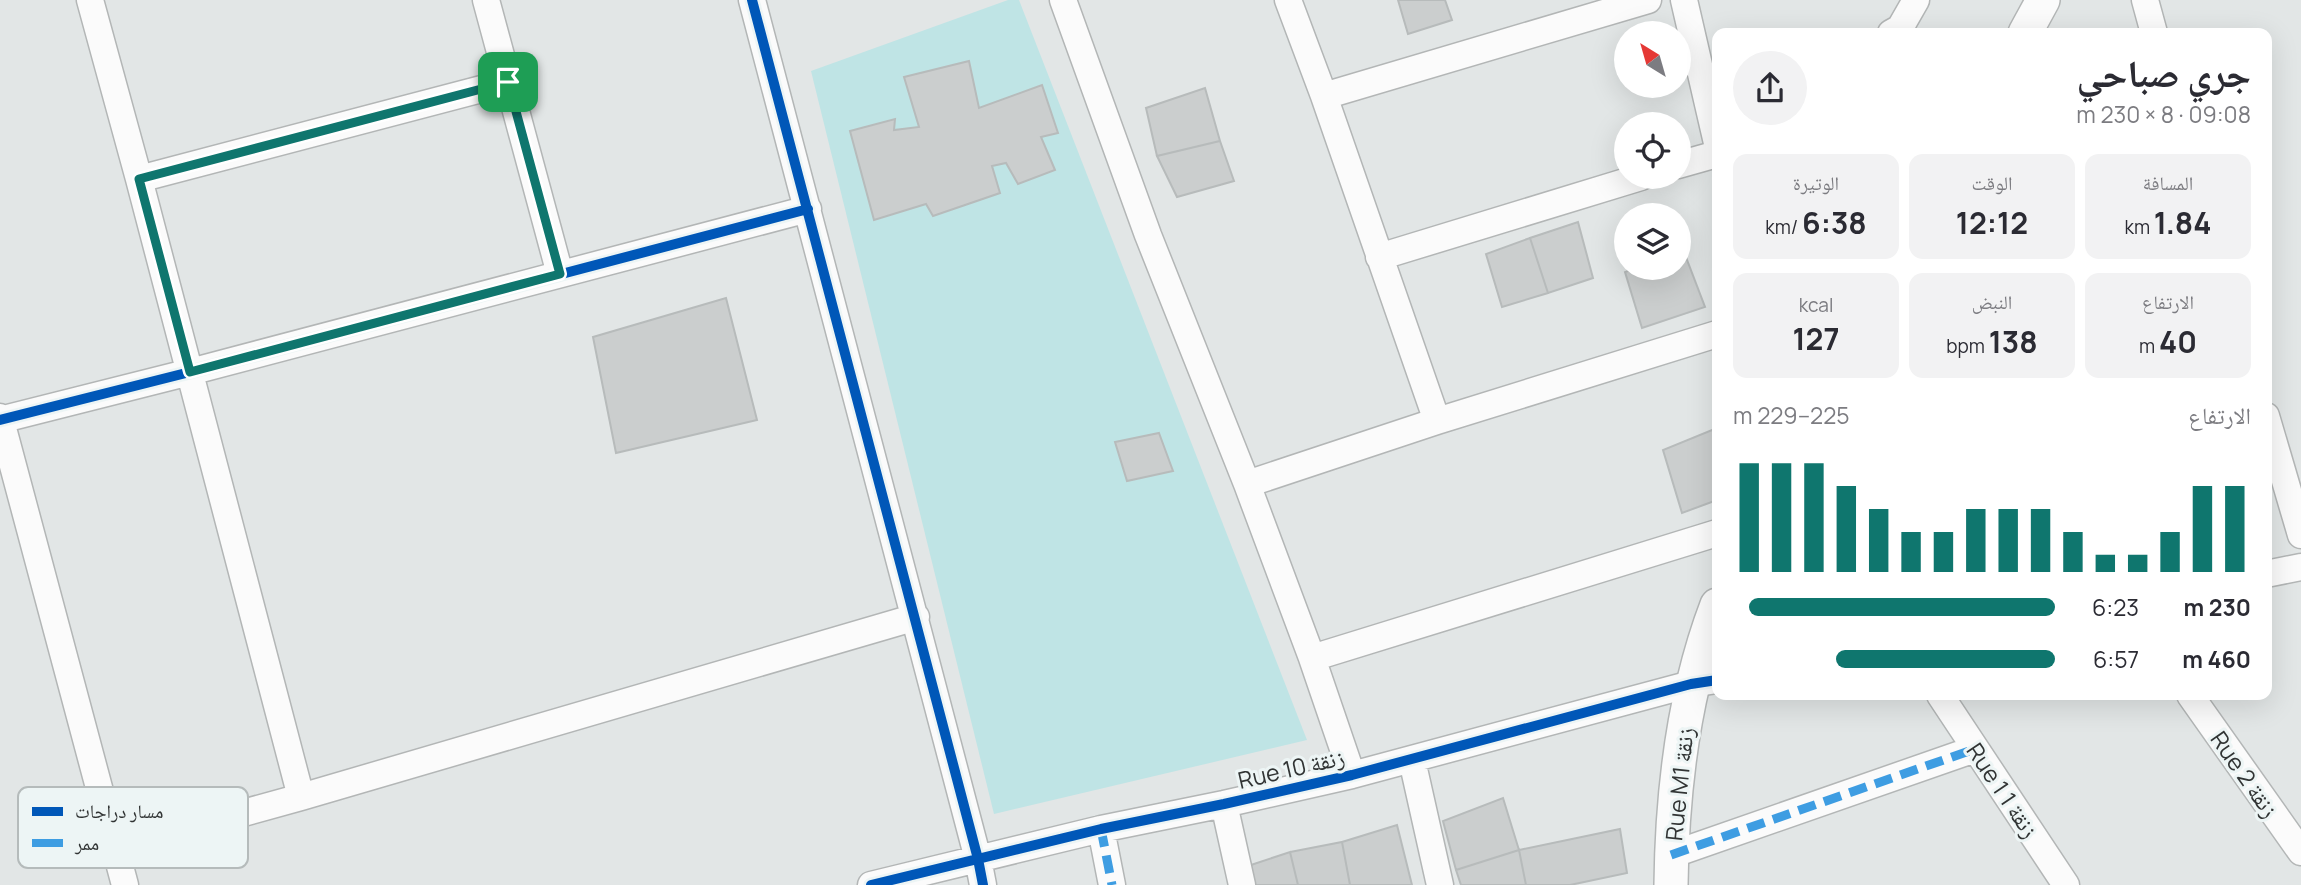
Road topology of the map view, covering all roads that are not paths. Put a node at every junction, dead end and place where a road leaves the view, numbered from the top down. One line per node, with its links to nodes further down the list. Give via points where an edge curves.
1 (90, 0): 20 (street)
2 (486, 0): 15 (street)
3 (752, 0): 22 (street)
4 (1063, 0): 30 (street, via 1148,236)
5 (1288, 0): 16 (street)
6 (1648, 0): 16 (street)
7 (1684, 0): 14 (street)
8 (1916, 0): 11 (street)
9 (2043, 0): 12 (street)
10 (2145, 0): 13 (street)
11 (1900, 28)
12 (2028, 28)
13 (2153, 28)
14 (1709, 75): 17 (street)
15 (508, 82): 20 (street); 24 (street)
16 (1324, 96): 23 (street)
17 (1712, 100)
18 (1712, 155): 19 (street)
19 (1691, 161)
20 (139, 179): 26 (street)
21 (1614, 185): 23 (street)
22 (808, 209): 24 (street); 33 (street)
23 (1379, 257): 28 (street)
24 (560, 274): 26 (street)
25 (1712, 336): 28 (street)
26 (190, 372): 27 (street); 43 (street)
27 (0, 419): 42 (street)
28 (1437, 421): 30 (street)
29 (2272, 437): 32 (street)
30 (1247, 484): 35 (street)
31 (1712, 535): 35 (street)
32 (2301, 536)
33 (916, 617): 43 (street); 48 (street)
34 (1712, 635): 36 (street, Rue M1 زنقة)
35 (1312, 659): 41 (street)
36 (1704, 682): 40 (street, Rue 10 زنقة); 49 (street, Rue M1 زنقة, via 1679,759)
37 (1943, 700): 39 (street, Rue 1 زنقة 1)
38 (2194, 700): 47 (street, Rue 2 زنقة)
39 (1975, 749): 49 (street); 50 (street, Rue 1 زنقة 1)
40 (1412, 760): 41 (street, Rue 10 زنقة); 55 (street)
41 (1352, 775): 44 (street, Rue 10 زنقة)
42 (100, 787)
43 (301, 797): 45 (street)
44 (1224, 804): 46 (street, Rue 10 زنقة); 54 (street)
45 (248, 812)
46 (1101, 829): 48 (street, Rue 10 زنقة); 53 (street)
47 (2301, 852)
48 (978, 859): 51 (street, Rue 10 زنقة); 52 (street)
49 (1671, 870)
50 (2061, 884)
51 (871, 885)
52 (983, 885)
53 (1112, 885)
54 (1242, 885)
55 (1440, 885)

